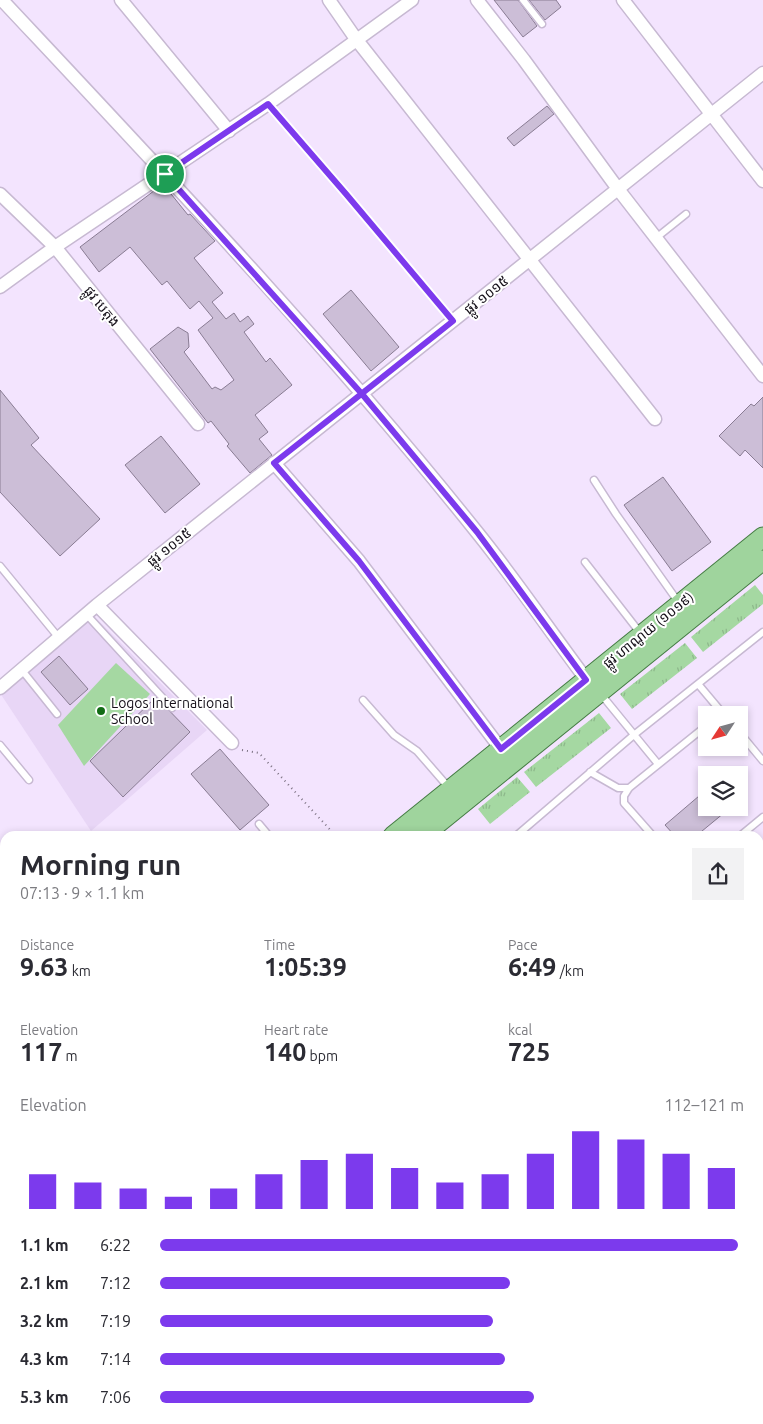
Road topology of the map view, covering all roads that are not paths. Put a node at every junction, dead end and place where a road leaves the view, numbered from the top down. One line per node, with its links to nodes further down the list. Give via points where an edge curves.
1 (2, 0): 14 (street)
2 (121, 0): 13 (street)
3 (329, 0): 9 (street)
4 (412, 0): 9 (street)
5 (477, 0): 16 (street)
6 (523, 0): 8 (lane)
7 (623, 0): 12 (street)
8 (542, 24)
9 (356, 39): 11 (street); 21 (street)
10 (763, 73): 12 (street, ផ្លូវ ១០១៥)
11 (268, 104): 13 (street); 23 (lane)
12 (711, 115): 15 (street); 16 (street, ផ្លូវ ១០១៥)
13 (229, 131): 14 (street)
14 (165, 174): 20 (street); 25 (street)
15 (763, 181)
16 (618, 189): 19 (street); 21 (street, ផ្លូវ ១០១៥)
17 (0, 194): 20 (street, ផ្លូវ បេតុង)
18 (686, 214): 19 (lane)
19 (656, 238): 24 (street)
20 (55, 247): 22 (street); 27 (street, ផ្លូវ បេតុង)
21 (530, 259): 23 (street, ផ្លូវ ១០១៥); 26 (street)
22 (0, 287)
23 (453, 321): 25 (street, ផ្លូវ ១០១៥)
24 (763, 376)
25 (362, 394): 28 (street, ផ្លូវ ១០១៥); 41 (street, via 477,532)
26 (656, 419)
27 (198, 424)
28 (274, 463): 35 (street, ផ្លូវ ១០១៥); 54 (street, via 359,561)
29 (594, 480): 34 (lane)
30 (763, 537): 34 (main road, ផ្លូវ ហាណូយ (១០១៩))
31 (763, 560): 44 (main road, ផ្លូវ ហាណូយ (១០១៩))
32 (585, 562): 38 (lane)
33 (0, 566): 39 (lane)
34 (680, 604): 38 (main road, ផ្លូវ ហាណូយ (១០១៩))
35 (97, 605): 36 (street, ផ្លូវ ១០១៥); 51 (street)
36 (86, 614): 39 (street, ផ្លូវ ១០១៥); 47 (lane)
37 (763, 632): 42 (lane)
38 (642, 634): 41 (main road, ផ្លូវ ហាណូយ (១០១៩))
39 (59, 638): 40 (street, ផ្លូវ ១០១៥)
40 (21, 670): 43 (street, ផ្លូវ ១០១៥); 48 (lane)
41 (586, 680): 44 (street); 54 (main road, ផ្លូវ ហាណូយ (១០១៩))
42 (698, 684): 46 (lane); 50 (lane)
43 (0, 688)
44 (600, 692): 50 (lane); 65 (main road, ផ្លូវ ហាណូយ (១០១៩))
45 (363, 700): 60 (lane, via 394,735 417,751)
46 (716, 706)
47 (172, 708)
48 (57, 714)
49 (698, 732): 56 (lane)
50 (635, 734): 56 (lane); 57 (lane)
51 (232, 743)
52 (748, 743): 55 (lane)
53 (0, 745): 58 (lane)
54 (501, 749): 60 (main road, ផ្លូវ ហាណូយ (១០១៩))
55 (763, 761)
56 (658, 764): 59 (lane)
57 (590, 772): 59 (lane, via 618,788); 66 (lane)
58 (29, 780)
59 (629, 788): 67 (lane, via 624,803)
60 (451, 790): 64 (main road, ផ្លូវ ហាណូយ (១០១៩))
61 (763, 817): 68 (lane)
62 (259, 824): 63 (lane)
63 (265, 831)
64 (400, 831)
65 (428, 831)
66 (522, 831)
67 (649, 831)
68 (746, 831)

